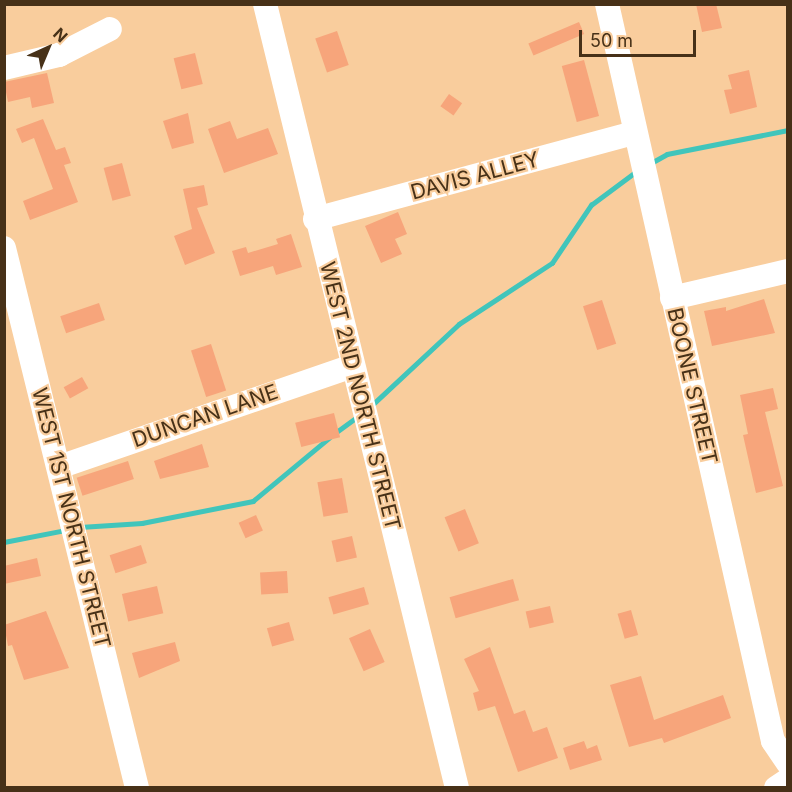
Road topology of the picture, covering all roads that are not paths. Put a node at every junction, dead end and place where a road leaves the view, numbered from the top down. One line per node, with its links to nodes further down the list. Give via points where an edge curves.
1 (265, 4): 6 (street, WEST 2ND NORTH STREET)
2 (607, 4): 5 (street, BOONE STREET)
3 (110, 28): 4 (street, via 59,55)
4 (4, 68)
5 (634, 133): 6 (street, DAVIS ALLEY); 9 (street, BOONE STREET)
6 (315, 219): 11 (street, WEST 2ND NORTH STREET)
7 (4, 248): 10 (street, WEST 1ST NORTH STREET)
8 (788, 271): 9 (street)
9 (672, 298): 13 (street, BOONE STREET, via 773,741)
10 (11, 300): 12 (street, WEST 1ST NORTH STREET)
11 (352, 366): 12 (street, DUNCAN LANE); 16 (street, WEST 2ND NORTH STREET)
12 (59, 467): 15 (street, WEST 1ST NORTH STREET)
13 (788, 763)
14 (788, 780): 17 (street)
15 (137, 788)
16 (457, 788)
17 (776, 788)

